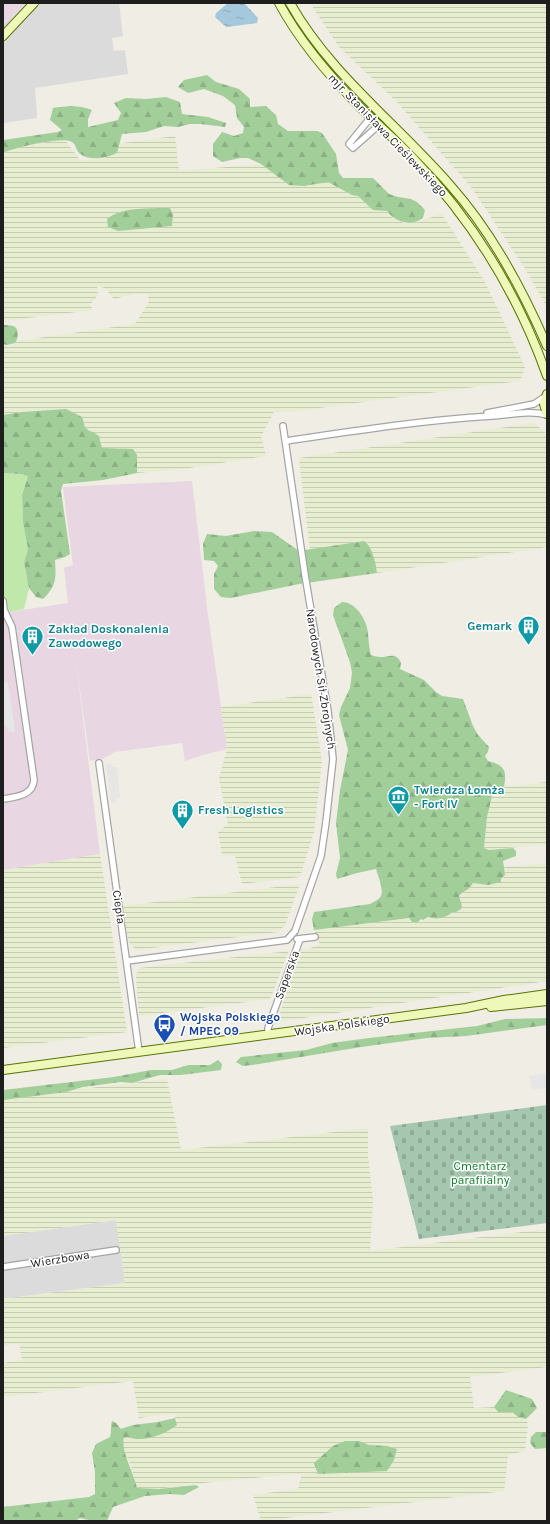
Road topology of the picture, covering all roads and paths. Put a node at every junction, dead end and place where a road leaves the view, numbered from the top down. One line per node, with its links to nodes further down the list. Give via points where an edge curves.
1 (34, 3): 4 (main road)
2 (279, 3): 6 (main road, mjr. Stanisława Cieślewskiego, via 290,23 322,67)
3 (290, 3): 5 (main road, mjr. Stanisława Cieślewskiego, via 310,35 337,68)
4 (3, 36)
5 (382, 114): 6 (main road); 7 (main road); 8 (main road, mjr. Stanisława Cieślewskiego, via 450,185 478,221 515,279)
6 (371, 117): 7 (main road, mjr. Stanisława Cieślewskiego); 7 (street, via 351,146)
7 (379, 125): 9 (main road, mjr. Stanisława Cieślewskiego, via 438,185 484,247 515,299)
8 (547, 346)
9 (547, 376)
10 (546, 395): 11 (main road, via 544,404); 12 (street, via 534,404)
11 (547, 414): 12 (street)
12 (464, 418): 14 (street)
13 (284, 426): 14 (street, Narodowych Sił Zbrojnych)
14 (286, 441): 19 (street, Narodowych Sił Zbrojnych, via 331,731 333,759 320,856)
15 (3, 600): 17 (street, via 4,610 12,627 34,780 34,785 22,795)
16 (99, 763): 21 (street, Ciepła)
17 (3, 799)
18 (315, 937): 20 (street)
19 (291, 938): 20 (street); 21 (street)
20 (300, 939): 25 (street, Saperska, via 268,1028)
21 (127, 961): 26 (street, Ciepła)
22 (547, 994): 24 (main road, Wojska Polskiego)
23 (547, 1001): 24 (main road, Wojska Polskiego)
24 (466, 1008): 25 (main road, Wojska Polskiego)
25 (268, 1035): 26 (main road, Wojska Polskiego)
26 (139, 1052): 27 (main road, Wojska Polskiego)
27 (3, 1070)
28 (116, 1250): 29 (street, Wierzbowa)
29 (3, 1267)

